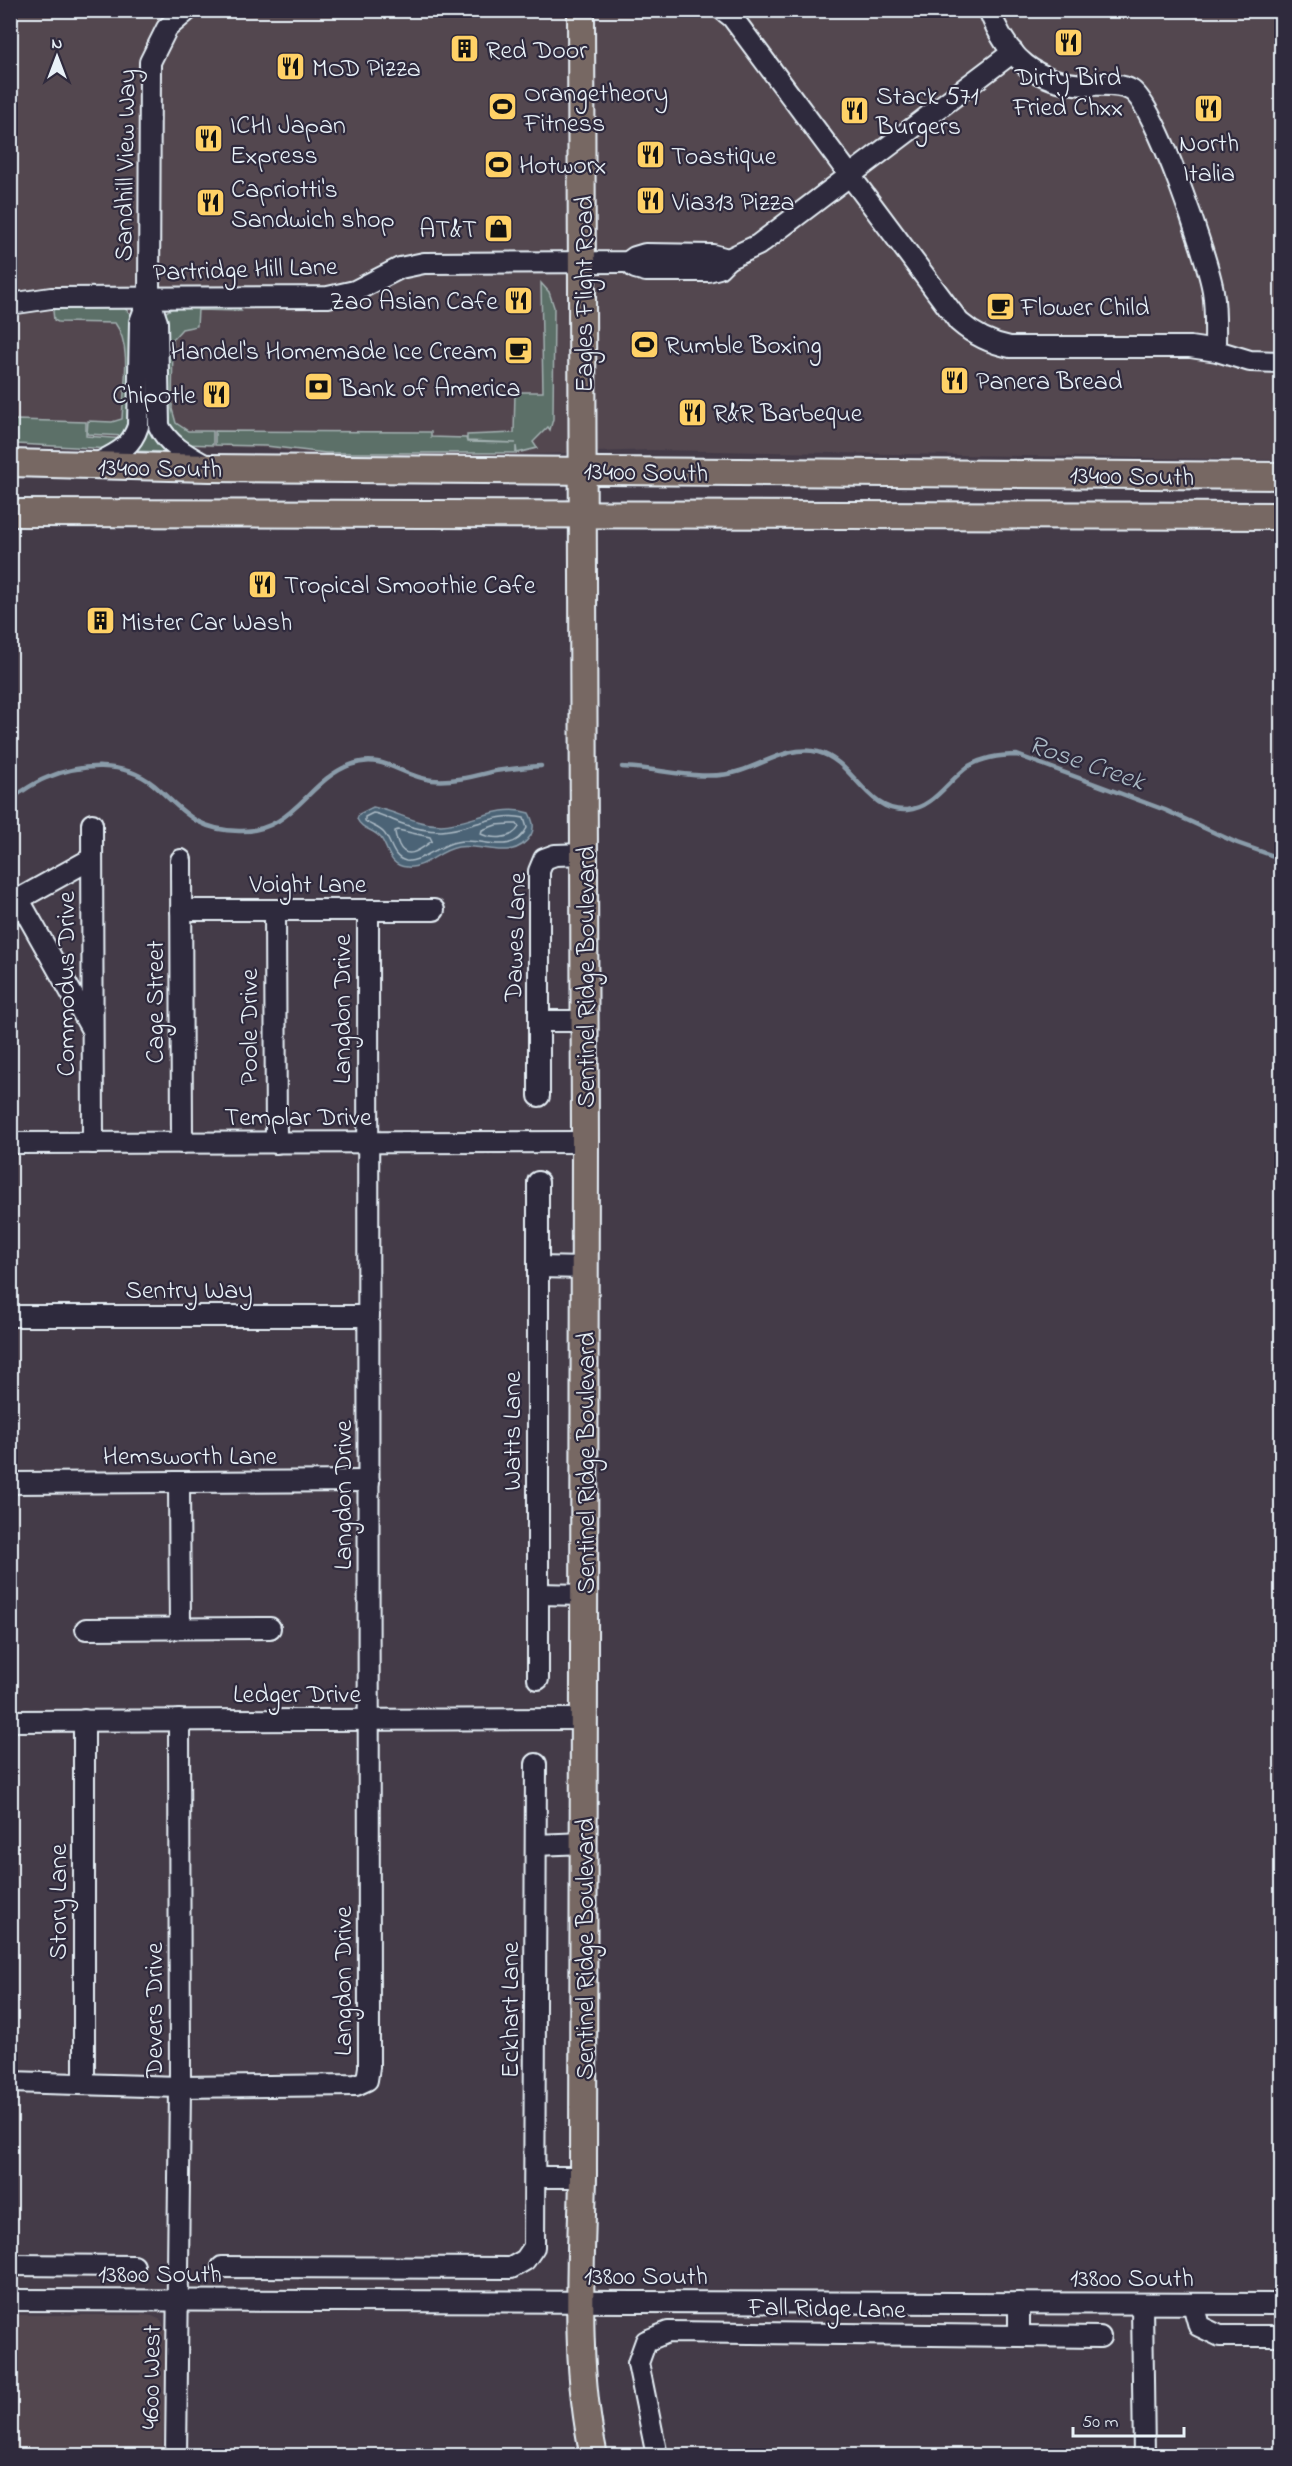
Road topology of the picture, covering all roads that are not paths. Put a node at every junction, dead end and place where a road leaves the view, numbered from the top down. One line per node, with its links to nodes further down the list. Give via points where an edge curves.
1 (188, 10): 8 (street, Sandhill View Way, via 162,36 149,69)
2 (581, 10): 7 (main road, Eagles Flight Road)
3 (723, 10): 6 (street)
4 (989, 10): 5 (street)
5 (1013, 52): 6 (street); 10 (street, via 1028,68 1049,80 1123,87 1140,97 1199,238 1214,298)
6 (850, 176): 7 (street, Partridge Hill Lane, via 758,245 728,259 713,255 645,254 628,262); 10 (street, via 959,321 986,340 1022,347)
7 (583, 262): 8 (street, Partridge Hill Lane, via 424,263 400,268 355,291 328,297); 15 (main road, Eagles Flight Road)
8 (149, 298): 9 (street, Partridge Hill Lane, via 51,298); 13 (street, Sandhill View Way, via 140,322 135,436 123,452); 14 (street, Sandhill View Way, via 157,322 159,426 174,446)
9 (10, 304)
10 (1215, 350): 11 (street, via 1250,361)
11 (1281, 362)
12 (10, 463): 13 (main road, 13400 South)
13 (91, 466): 14 (main road, 13400 South)
14 (210, 468): 15 (main road, 13400 South)
15 (584, 470): 16 (main road, 13400 South); 18 (main road, Sentinel Ridge Boulevard)
16 (1281, 476)
17 (10, 513): 18 (main road, 13400 South)
18 (584, 515): 19 (main road, 13400 South); 21 (main road, Sentinel Ridge Boulevard)
19 (1281, 516)
20 (92, 824): 22 (street, Commodus Drive)
21 (585, 854): 29 (street, Dawes Lane, via 544,859 539,871); 30 (main road, Sentinel Ridge Boulevard)
22 (91, 859): 24 (street); 31 (street, Commodus Drive)
23 (181, 860): 25 (street, Cage Street)
24 (15, 902): 31 (street)
25 (181, 910): 26 (street, Voight Lane); 36 (street, Cage Street)
26 (275, 910): 27 (street, Voight Lane); 37 (street, Poole Drive)
27 (368, 910): 28 (street, Voight Lane); 38 (street, Langdon Drive)
28 (434, 910)
29 (539, 1021): 30 (street, Dawes Lane); 32 (street, Dawes Lane)
30 (585, 1021): 33 (main road, Sentinel Ridge Boulevard)
31 (92, 1030): 35 (street, Commodus Drive)
32 (539, 1096)
33 (585, 1142): 38 (street, Templar Drive); 41 (main road, Sentinel Ridge Boulevard)
34 (10, 1143): 35 (street, Templar Drive)
35 (93, 1143): 36 (street, Templar Drive)
36 (182, 1143): 37 (street, Templar Drive)
37 (276, 1143): 38 (street, Templar Drive)
38 (368, 1143): 43 (street, Langdon Drive)
39 (538, 1182): 40 (street, Watts Lane)
40 (538, 1267): 41 (street); 47 (street, Watts Lane)
41 (585, 1268): 48 (main road, Sentinel Ridge Boulevard)
42 (10, 1316): 43 (street, Sentry Way)
43 (369, 1316): 44 (street, Langdon Drive)
44 (369, 1481): 45 (street, Hemsworth Lane); 53 (street, Langdon Drive)
45 (179, 1482): 46 (street, Hemsworth Lane); 49 (street)
46 (10, 1483)
47 (538, 1594): 48 (street); 52 (street, Watts Lane)
48 (584, 1595): 54 (main road, Sentinel Ridge Boulevard)
49 (180, 1628): 50 (street); 51 (street)
50 (270, 1628)
51 (86, 1629)
52 (538, 1679)
53 (370, 1719): 54 (street, Ledger Drive); 56 (street, Ledger Drive); 63 (street, Langdon Drive, via 367,2080 356,2085)
54 (584, 1719): 59 (main road, Sentinel Ridge Boulevard)
55 (84, 1720): 56 (street, Ledger Drive); 57 (street, Ledger Drive); 62 (street, Story Lane)
56 (179, 1720): 63 (street, Devers Drive)
57 (10, 1721)
58 (536, 1764): 60 (street, Eckhart Lane)
59 (584, 1843): 60 (street); 65 (main road, Sentinel Ridge Boulevard)
60 (536, 1845): 64 (street, Eckhart Lane)
61 (10, 2082): 62 (street)
62 (84, 2084): 63 (street)
63 (180, 2087): 74 (street, Devers Drive)
64 (535, 2177): 65 (street); 71 (street, Eckhart Lane, via 534,2247 525,2260 511,2268)
65 (583, 2177): 77 (main road, Sentinel Ridge Boulevard)
66 (10, 2265): 67 (street)
67 (54, 2266): 68 (street); 73 (street)
68 (134, 2266)
69 (302, 2266): 70 (street); 71 (street); 75 (street)
70 (222, 2267)
71 (443, 2267): 76 (street)
72 (10, 2300): 73 (street, 13800 South)
73 (55, 2300): 74 (street, 13800 South)
74 (178, 2300): 75 (street, 13800 South); 85 (street, 4600 West)
75 (302, 2300): 76 (street, 13800 South)
76 (444, 2301): 77 (street, 13800 South)
77 (581, 2302): 78 (street, 13800 South); 86 (main road, Sentinel Ridge Boulevard, via 580,2367)
78 (1019, 2303): 79 (street, 13800 South); 82 (street)
79 (1142, 2304): 80 (street, 13800 South); 88 (street)
80 (1193, 2304): 81 (street, 13800 South); 83 (street, via 1199,2326 1220,2336)
81 (1281, 2304)
82 (1019, 2336): 84 (street, Fall Ridge Lane); 87 (street, Fall Ridge Lane, via 668,2332 646,2341 638,2363)
83 (1281, 2336)
84 (1100, 2337)
85 (176, 2456)
86 (594, 2456)
87 (657, 2456)
88 (1144, 2456)

